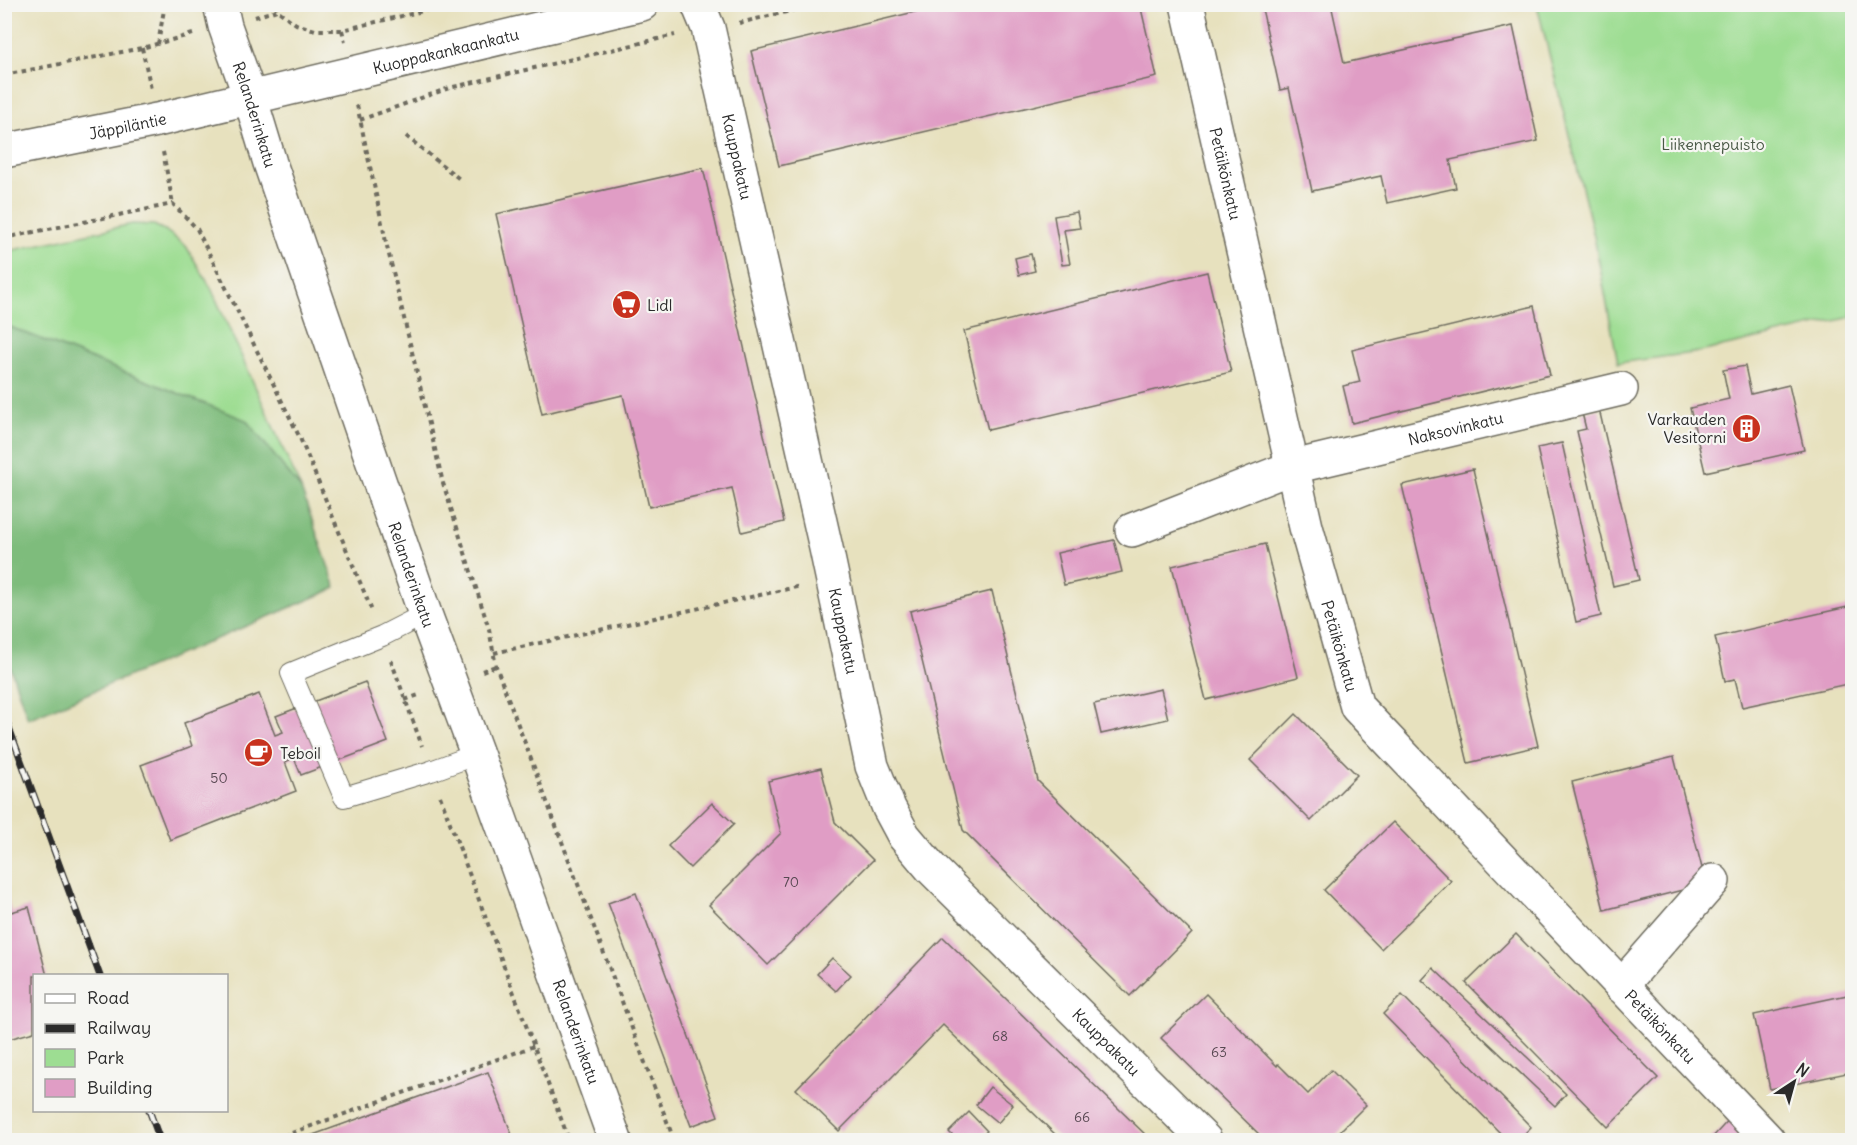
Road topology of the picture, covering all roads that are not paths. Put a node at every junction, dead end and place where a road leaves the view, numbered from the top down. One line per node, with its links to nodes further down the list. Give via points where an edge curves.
1 (220, 4): 5 (street, Relanderinkatu)
2 (642, 4): 5 (street, Kuoppakankaankatu)
3 (1187, 4): 8 (street, Petäikönkatu)
4 (692, 19): 15 (street, Kauppakatu, via 711,39 872,766 889,808 904,836 932,869)
5 (250, 97): 6 (street, Jäppiläntie); 10 (street, Relanderinkatu)
6 (4, 151)
7 (1621, 389): 8 (street, Naksovinkatu)
8 (1293, 467): 9 (street, Naksovinkatu); 13 (street, Petäikönkatu, via 1357,707)
9 (1132, 530)
10 (426, 614): 11 (street, Relanderinkatu); 11 (lane, via 291,673 344,797)
11 (477, 754): 14 (street, Relanderinkatu)
12 (1713, 881): 13 (street)
13 (1621, 986): 16 (street, Petäikönkatu)
14 (615, 1140)
15 (1205, 1140)
16 (1768, 1140)

